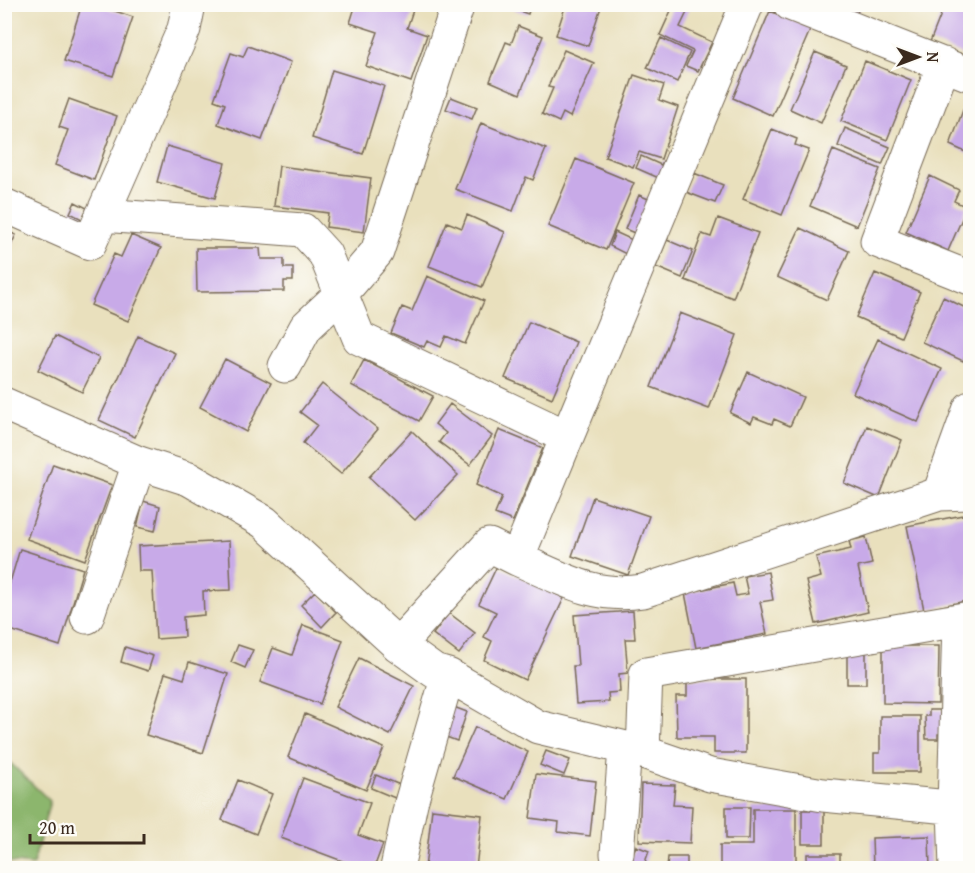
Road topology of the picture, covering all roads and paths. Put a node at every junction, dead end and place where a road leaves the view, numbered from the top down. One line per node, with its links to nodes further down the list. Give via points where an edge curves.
1 (189, 4): 7 (street, via 184,29)
2 (458, 4): 9 (street, via 377,252)
3 (747, 4): 13 (street)
4 (790, 4): 5 (street)
5 (957, 70): 8 (street, via 878,241)
6 (4, 205): 7 (street, via 90,243)
7 (102, 215): 9 (street, via 303,230 325,254)
8 (970, 278)
9 (341, 294): 10 (street, via 306,327); 13 (street, via 359,338)
10 (285, 366)
11 (4, 404): 14 (street)
12 (970, 408): 15 (street)
13 (567, 437): 16 (street)
14 (139, 463): 17 (street); 19 (street, via 189,479 264,522)
15 (955, 494): 16 (street, via 627,594 593,591)
16 (517, 559): 19 (street, via 489,545)
17 (87, 616)
18 (965, 619): 21 (street, via 645,674); 22 (street)
19 (398, 645): 20 (street, via 434,671)
20 (448, 675): 21 (street, via 538,727); 24 (street, via 411,803)
21 (634, 750): 22 (street, via 710,775 823,795); 23 (street)
22 (962, 808): 25 (street)
23 (617, 854)
24 (397, 868)
25 (956, 868)

